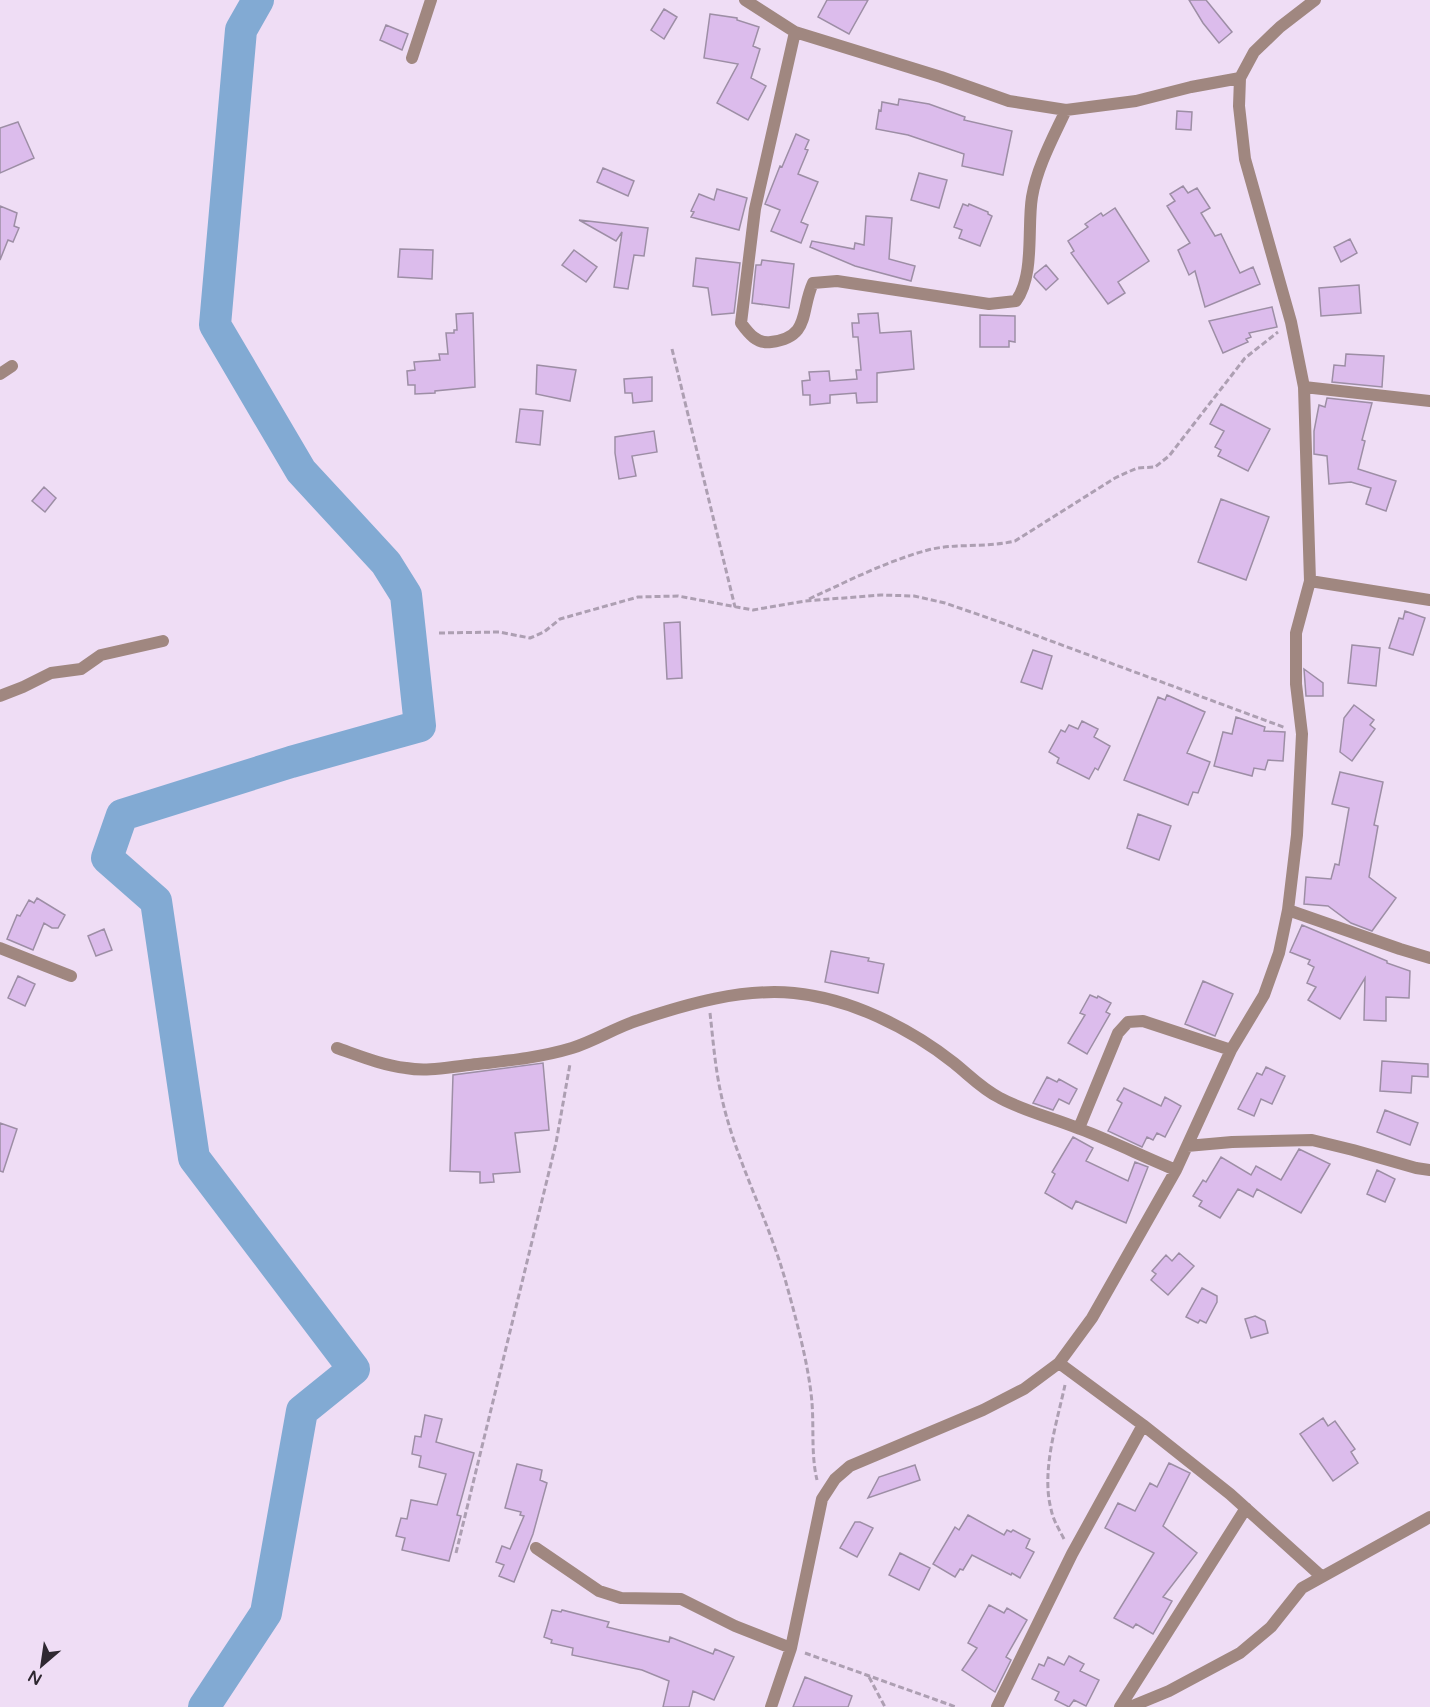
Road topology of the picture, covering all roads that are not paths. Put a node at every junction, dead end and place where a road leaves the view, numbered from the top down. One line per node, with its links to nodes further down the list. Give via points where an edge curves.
1 (431, 0): 5 (street)
2 (746, 0): 4 (street)
3 (1315, 0): 6 (street, via 1254,52)
4 (795, 32): 7 (street, via 1009,101); 7 (street, via 755,208 741,323 750,335 764,343 784,341 797,333 810,289 818,281 989,304 1016,300 1026,278 1032,196)
5 (412, 58)
6 (1240, 78): 7 (street, via 1136,101); 10 (street, via 1245,159 1291,322)
7 (1066, 110)
8 (12, 366): 9 (street)
9 (0, 374)
10 (1304, 387): 11 (street); 12 (street)
11 (1430, 401)
12 (1310, 581): 13 (street); 16 (street, via 1296,633 1296,684 1302,734 1297,835)
13 (1430, 600)
14 (163, 641): 15 (street, via 101,655 81,669 51,673)
15 (0, 696)
16 (1288, 910): 18 (street); 21 (street, via 1279,953 1264,995)
17 (0, 948): 19 (street)
18 (1430, 958)
19 (71, 976)
20 (337, 1048): 22 (street, via 409,1069 527,1058 573,1047 638,1020 709,1000 793,992 834,999 875,1015 954,1063 999,1098)
21 (1231, 1050): 22 (street, via 1143,1021 1128,1022 1118,1033); 23 (street)
22 (1078, 1128): 24 (street)
23 (1187, 1146): 24 (street); 25 (street, via 1312,1140)
24 (1176, 1170): 26 (street)
25 (1430, 1170)
26 (1064, 1367): 27 (street); 32 (street, via 983,1410 850,1466 835,1479 822,1499)
27 (1143, 1425): 28 (street); 34 (street, via 1072,1554)
28 (1246, 1508): 31 (street); 35 (street)
29 (1430, 1517): 31 (street)
30 (536, 1548): 32 (street, via 598,1591 621,1598 681,1599)
31 (1321, 1576): 36 (street, via 1302,1588 1271,1627 1240,1653)
32 (791, 1648): 33 (street)
33 (771, 1707)
34 (997, 1707)
35 (1120, 1707)
36 (1130, 1707)

